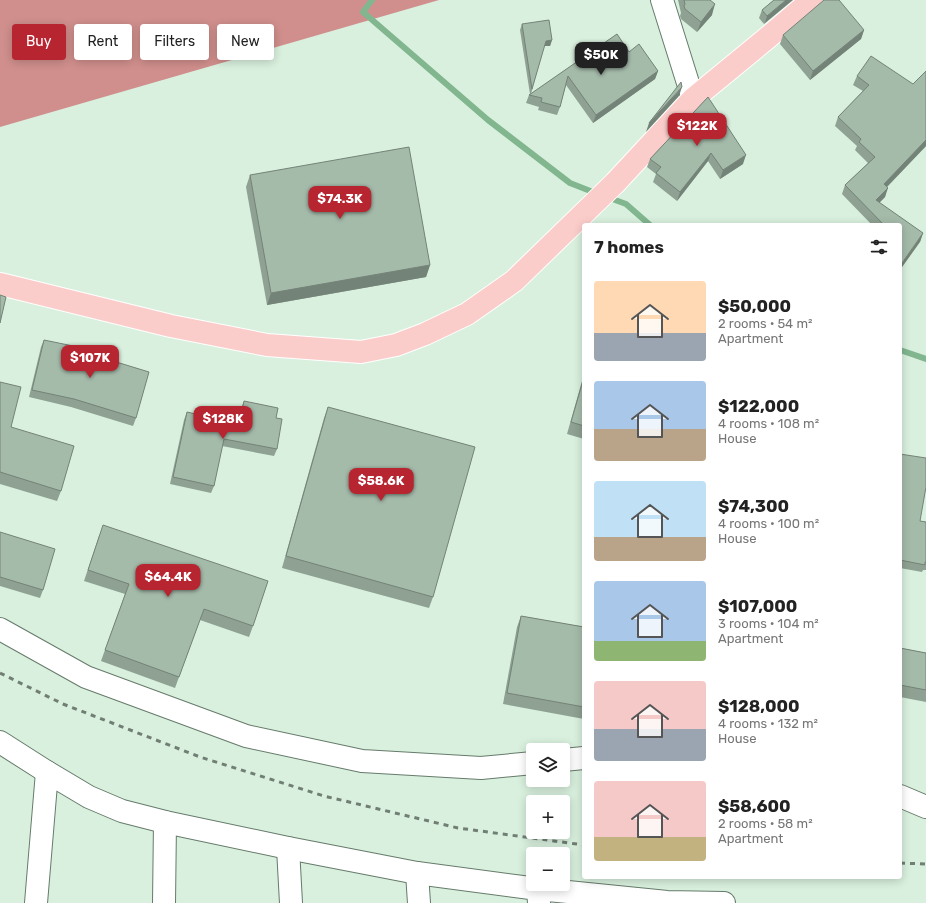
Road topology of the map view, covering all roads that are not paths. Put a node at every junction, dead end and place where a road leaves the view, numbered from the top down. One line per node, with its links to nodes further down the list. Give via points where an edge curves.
1 (662, 0): 3 (street)
2 (812, 0): 3 (main road)
3 (693, 99): 4 (main road, via 615,182 514,281 467,314 396,345 361,352 267,345 172,326)
4 (0, 284)
5 (0, 629): 9 (street, via 86,677 246,736 362,761 481,768)
6 (0, 742): 10 (street)
7 (582, 758): 8 (street)
8 (570, 759)
9 (526, 764)
10 (47, 772): 13 (street, via 89,797 122,810); 17 (street)
11 (902, 797): 12 (street)
12 (926, 807)
13 (165, 822): 14 (street); 18 (street)
14 (288, 848): 15 (street); 19 (street)
15 (417, 873): 16 (street); 20 (street)
16 (538, 896): 21 (street)
17 (36, 903)
18 (164, 903)
19 (292, 903)
20 (419, 903)
21 (667, 903): 22 (street)
22 (724, 903)

